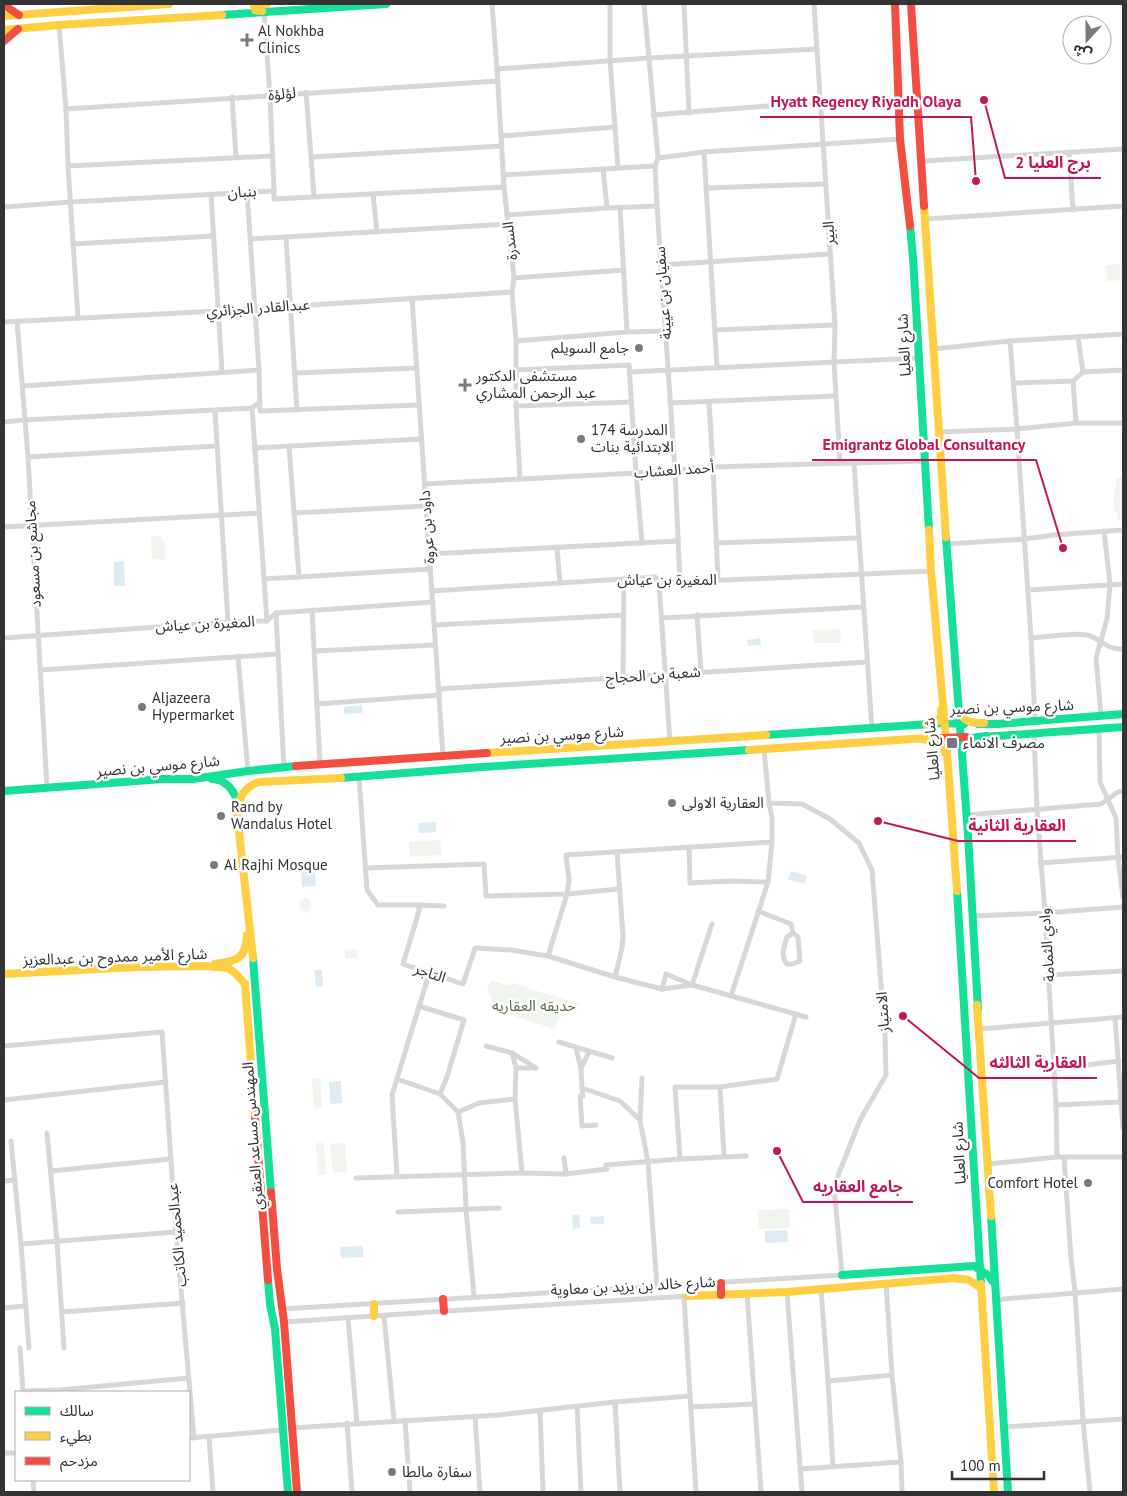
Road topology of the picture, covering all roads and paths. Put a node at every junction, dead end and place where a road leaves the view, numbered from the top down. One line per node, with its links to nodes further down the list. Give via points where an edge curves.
1 (169, 4): 13 (main road)
2 (267, 4): 12 (main road, via 254,6 255,10)
3 (386, 4): 12 (main road)
4 (492, 4): 23 (street, السدرة)
5 (610, 4): 22 (street)
6 (644, 4): 21 (street, سفيان بن عيينة)
7 (684, 4): 20 (street)
8 (814, 4): 19 (street, البير)
9 (895, 4): 34 (main road, شارع العليا)
10 (912, 4): 44 (main road, شارع العليا)
11 (4, 5): 13 (main road)
12 (264, 12): 15 (main road); 26 (street)
13 (19, 15): 14 (main road)
14 (4, 16)
15 (59, 25): 16 (main road); 29 (street)
16 (19, 29): 17 (main road); 18 (main road)
17 (4, 30)
18 (4, 41)
19 (816, 49): 20 (street); 28 (street, البير)
20 (687, 56): 21 (street); 30 (street)
21 (649, 58): 22 (street); 31 (street, سفيان بن عيينة)
22 (610, 60): 23 (street); 32 (street)
23 (497, 70): 24 (street, السدرة)
24 (498, 81): 25 (street, لؤلؤة); 33 (street, السدرة)
25 (306, 92): 26 (street, لؤلؤة); 42 (street)
26 (270, 96): 27 (street, لؤلؤة); 40 (street)
27 (232, 98): 29 (street, لؤلؤة); 41 (street)
28 (820, 102): 30 (street); 35 (street, البير)
29 (66, 109): 45 (street)
30 (689, 113): 31 (street)
31 (653, 115): 43 (street, سفيان بن عيينة)
32 (615, 127): 33 (street); 47 (street)
33 (502, 136): 36 (street, السدرة)
34 (900, 139): 35 (street); 74 (main road, شارع العليا)
35 (822, 144): 38 (street); 50 (street, البير)
36 (502, 146): 42 (street); 49 (street, السدرة)
37 (1123, 149): 39 (street)
38 (704, 152): 43 (street); 52 (street)
39 (1069, 152): 44 (street); 64 (street)
40 (272, 156): 41 (street); 53 (street)
41 (236, 157): 45 (street)
42 (312, 157): 57 (street)
43 (658, 158): 46 (street, سفيان بن عيينة)
44 (923, 161): 66 (main road, شارع العليا)
45 (68, 166): 58 (street)
46 (655, 166): 47 (street); 59 (street, سفيان بن عيينة)
47 (618, 168): 48 (street)
48 (603, 169): 49 (street); 62 (street)
49 (504, 176): 51 (street, السدرة)
50 (825, 184): 52 (street); 73 (street, البير)
51 (504, 187): 56 (street, بنبان); 65 (street, السدرة)
52 (706, 188): 76 (street)
53 (274, 191): 54 (street, بنبان); 57 (street, بنبان, via 274,199)
54 (247, 192): 55 (street, بنبان); 71 (street)
55 (211, 194): 58 (street, بنبان); 69 (street)
56 (373, 194): 57 (street, بنبان); 68 (street)
57 (314, 196)
58 (70, 202): 61 (street, بنبان); 72 (street)
59 (656, 206): 63 (street); 77 (street, سفيان بن عيينة)
60 (1123, 206): 64 (street)
61 (4, 207)
62 (607, 208): 63 (street); 65 (street)
63 (620, 208): 78 (street)
64 (1073, 210): 66 (street)
65 (507, 215): 67 (street, السدرة)
66 (926, 220): 75 (main road, شارع العليا)
67 (509, 224): 68 (street); 79 (street, السدرة)
68 (377, 232): 70 (street)
69 (213, 236): 72 (street); 86 (street)
70 (286, 237): 71 (street); 84 (street)
71 (250, 239): 85 (street)
72 (73, 244): 87 (street)
73 (830, 254): 76 (street); 90 (street, البير)
74 (913, 257): 75 (main road, via 920,264); 81 (main road, شارع العليا)
75 (928, 259): 82 (main road, شارع العليا)
76 (711, 261): 77 (street); 91 (street)
77 (661, 265): 92 (street, سفيان بن عيينة)
78 (624, 270): 79 (street); 93 (street)
79 (514, 278): 80 (street, السدرة)
80 (512, 292): 83 (street, عبدالقادر الجزائري); 96 (street, السدرة)
81 (915, 296): 82 (main road, via 920,283 926,287); 99 (main road, شارع العليا)
82 (929, 296): 98 (main road, شارع العليا)
83 (412, 298): 84 (street, عبدالقادر الجزائري); 102 (street, داود بن عروة)
84 (290, 306): 85 (street, عبدالقادر الجزائري); 110 (street)
85 (255, 308): 86 (street, عبدالقادر الجزائري); 103 (street)
86 (219, 311): 87 (street, عبدالقادر الجزائري); 107 (street)
87 (78, 318): 88 (street, عبدالقادر الجزائري)
88 (17, 321): 89 (street, عبدالقادر الجزائري); 113 (street, مجاشع بن مسعود)
89 (4, 322)
90 (835, 324): 91 (street); 100 (street, البير)
91 (715, 330): 101 (street)
92 (666, 331): 93 (street); 106 (street, سفيان بن عيينة)
93 (627, 332): 96 (street)
94 (1123, 334): 95 (street)
95 (1078, 338): 97 (street); 109 (street)
96 (516, 341): 104 (street, السدرة)
97 (1010, 341): 98 (street); 112 (street)
98 (933, 349): 129 (main road, شارع العليا)
99 (919, 358): 100 (street); 135 (main road, شارع العليا)
100 (834, 362): 101 (street); 114 (street, البير)
101 (717, 367): 106 (street)
102 (417, 368): 110 (street); 119 (street, داود بن عروة)
103 (259, 370): 107 (street); 115 (street)
104 (516, 370): 108 (street, via 629,365); 120 (street, السدرة)
105 (1123, 370): 109 (street)
106 (668, 371): 108 (street); 118 (street, سفيان بن عيينة)
107 (222, 372): 113 (street)
108 (630, 372): 116 (street)
109 (1083, 372): 111 (street)
110 (295, 373): 123 (street)
111 (1073, 381): 112 (street); 127 (street)
112 (1014, 383): 128 (street)
113 (23, 386): 124 (street, مجاشع بن مسعود)
114 (836, 396): 117 (street); 136 (street, البير)
115 (260, 402): 121 (street); 123 (street, via 260,411)
116 (631, 402): 120 (street); 140 (street)
117 (709, 402): 118 (street); 138 (street)
118 (670, 403): 139 (street, سفيان بن عيينة)
119 (419, 405): 123 (street); 130 (street, داود بن عروة)
120 (516, 406): 141 (street, السدرة)
121 (252, 408): 122 (street); 133 (street)
122 (215, 410): 124 (street); 131 (street)
123 (297, 410)
124 (25, 420): 125 (street); 134 (street, مجاشع بن مسعود)
125 (4, 422)
126 (1123, 422): 127 (street)
127 (1076, 423): 128 (street)
128 (1017, 429): 129 (street); 152 (street)
129 (939, 432): 156 (main road, شارع العليا)
130 (421, 439): 132 (street); 142 (street, داود بن عروة)
131 (217, 446): 134 (street); 146 (street)
132 (289, 446): 133 (street); 145 (street)
133 (254, 448): 144 (street)
134 (28, 457): 147 (street, مجاشع بن مسعود)
135 (925, 461): 137 (street, أحمد العشاب); 160 (main road, شارع العليا)
136 (840, 463): 137 (street, أحمد العشاب); 138 (street, أحمد العشاب)
137 (854, 463): 151 (street)
138 (713, 467): 139 (street, أحمد العشاب); 155 (street)
139 (675, 470): 140 (street, أحمد العشاب); 153 (street, سفيان بن عيينة)
140 (636, 473): 141 (street, أحمد العشاب); 154 (street)
141 (520, 479): 142 (street, أحمد العشاب)
142 (424, 484): 143 (street, داود بن عروة)
143 (425, 506): 145 (street); 158 (street, داود بن عروة)
144 (259, 513): 146 (street); 163 (street)
145 (294, 513): 162 (street)
146 (222, 515): 147 (street); 181 (street)
147 (31, 525): 148 (street); 183 (street, مجاشع بن مسعود)
148 (4, 527)
149 (1123, 530): 150 (street)
150 (1104, 531): 152 (street); 169 (street)
151 (858, 538): 155 (street); 161 (street)
152 (1024, 540): 156 (street); 171 (street)
153 (678, 541): 154 (street); 166 (street, سفيان بن عيينة)
154 (642, 543): 157 (street)
155 (716, 543): 165 (street)
156 (946, 544): 201 (main road, شارع العليا)
157 (557, 548): 158 (street); 167 (street)
158 (429, 554): 159 (street, داود بن عروة)
159 (430, 569): 162 (street); 172 (street, داود بن عروة)
160 (931, 571): 161 (street, المغيرة بن عياش); 199 (main road, شارع العليا)
161 (861, 573): 165 (street, المغيرة بن عياش); 174 (street)
162 (299, 577): 163 (street)
163 (264, 579): 180 (street)
164 (624, 580): 167 (street, المغيرة بن عياش); 168 (street, المغيرة بن عياش, via 655,578); 177 (street)
165 (718, 580): 166 (street, المغيرة بن عياش)
166 (680, 582): 168 (street, المغيرة بن عياش)
167 (560, 583): 172 (street, المغيرة بن عياش)
168 (659, 583): 179 (street)
169 (1110, 584): 170 (street); 171 (street); 186 (street)
170 (1123, 584)
171 (1028, 590): 185 (street)
172 (432, 591): 173 (street, داود بن عروة)
173 (433, 602): 175 (street, المغيرة بن عياش); 182 (street, داود بن عروة)
174 (863, 607): 178 (street); 192 (street)
175 (312, 610): 176 (street, المغيرة بن عياش); 189 (street)
176 (276, 613): 180 (street, المغيرة بن عياش); 190 (street)
177 (624, 615): 182 (street); 196 (street)
178 (697, 616): 179 (street); 194 (street)
179 (662, 618): 195 (street)
180 (267, 621): 181 (street, المغيرة بن عياش)
181 (228, 622): 183 (street, المغيرة بن عياش)
182 (435, 625): 187 (street, داود بن عروة)
183 (38, 636): 184 (street, المغيرة بن عياش); 193 (street, مجاشع بن مسعود)
184 (4, 638)
185 (1031, 638): 186 (street, via 1082,634); 204 (street)
186 (1101, 642): 188 (street); 203 (street, via 1096,658)
187 (435, 645): 189 (street); 197 (street, داود بن عروة)
188 (1123, 649)
189 (315, 651): 200 (street)
190 (278, 654): 191 (street); 225 (street)
191 (238, 656): 193 (street); 226 (street)
192 (867, 662): 194 (street, شعبة بن الحجاج); 211 (street)
193 (41, 670): 229 (street, مجاشع بن مسعود)
194 (701, 671): 195 (street, شعبة بن الحجاج)
195 (665, 674): 196 (street, شعبة بن الحجاج); 218 (street)
196 (623, 676): 197 (street, شعبة بن الحجاج)
197 (439, 689): 198 (street, داود بن عروة)
198 (439, 696): 200 (street); 221 (street, داود بن عروة)
199 (942, 702): 205 (main road, شارع العليا); 206 (main road, via 940,719)
200 (317, 704): 223 (street)
201 (958, 706): 207 (main road, شارع العليا); 208 (main road, via 962,719)
202 (1123, 714): 203 (main road, شارع موسي بن نصير)
203 (1101, 716): 204 (main road, شارع موسي بن نصير)
204 (1034, 721): 208 (main road, شارع موسي بن نصير)
205 (945, 723): 206 (main road, شارع موسي بن نصير); 207 (main road, شارع موسي بن نصير); 215 (main road, شارع العليا)
206 (928, 724): 211 (main road, شارع موسي بن نصير); 214 (main road, via 942,727 942,733)
207 (960, 724): 208 (main road, شارع موسي بن نصير); 216 (main road, شارع العليا)
208 (984, 724)
209 (1123, 727): 210 (main road, شارع موسي بن نصير)
210 (1099, 728): 212 (main road, شارع موسي بن نصير); 232 (street, via 1100,782)
211 (872, 729): 218 (main road, شارع موسي بن نصير)
212 (1034, 733): 213 (main road, شارع موسي بن نصير); 235 (street, وادي الثمامة)
213 (987, 736): 216 (main road, شارع موسي بن نصير); 222 (main road, via 967,740)
214 (933, 738): 215 (main road, شارع موسي بن نصير); 217 (main road, شارع موسي بن نصير)
215 (946, 738): 216 (main road, شارع موسي بن نصير); 220 (main road, شارع العليا)
216 (961, 738): 222 (main road, شارع العليا)
217 (921, 739): 219 (main road, شارع موسي بن نصير); 224 (main road, via 943,744)
218 (670, 742): 221 (main road, شارع موسي بن نصير)
219 (764, 749): 227 (main road, شارع موسي بن نصير); 234 (street)
220 (947, 753): 222 (main road, via 949,741 957,741); 224 (main road, شارع العليا)
221 (443, 756): 223 (main road, شارع موسي بن نصير)
222 (962, 758): 236 (main road, شارع العليا)
223 (320, 764): 225 (main road, شارع موسي بن نصير)
224 (948, 765): 267 (main road, شارع العليا)
225 (284, 768): 226 (main road, شارع موسي بن نصير)
226 (248, 771): 228 (main road, شارع موسي بن نصير)
227 (358, 777): 233 (main road, شارع موسي بن نصير, via 259,782 246,788); 242 (street)
228 (193, 779): 229 (main road, شارع موسي بن نصير); 233 (main road, via 224,781)
229 (47, 788): 231 (main road, شارع موسي بن نصير)
230 (1123, 791): 232 (street)
231 (4, 792)
232 (1108, 799): 235 (street, via 1101,804); 240 (street, via 1116,818)
233 (238, 802): 253 (main road, المهندس مساعد العنقري)
234 (769, 803): 237 (street); 333 (street, الامتياز, via 802,804 830,819 859,843 872,870 886,1075 860,1120 834,1186)
235 (1037, 810): 236 (street); 241 (street, وادي الثمامة)
236 (966, 815): 252 (main road, شارع العليا)
237 (772, 842): 238 (street); 243 (street)
238 (689, 847): 239 (street); 243 (street, via 690,883)
239 (617, 852): 244 (street); 245 (street, via 566,855)
240 (1121, 858): 241 (street); 246 (street)
241 (1040, 864): 251 (street, وادي الثمامة)
242 (366, 868): 245 (street, via 484,864 486,896); 247 (street, via 367,890 378,905)
243 (768, 882): 250 (street)
244 (619, 888): 245 (street); 263 (street, via 622,948)
245 (567, 894): 256 (street)
246 (1123, 897)
247 (419, 905): 248 (street); 261 (street, التاجر, via 402,964)
248 (444, 906)
249 (1123, 907): 251 (street)
250 (758, 911): 255 (street, via 791,924); 266 (street)
251 (1045, 913): 252 (street); 262 (street, وادي الثمامة)
252 (973, 916): 269 (main road, شارع العليا)
253 (248, 918): 257 (main road, via 244,953 230,962); 355 (main road, المهندس مساعد العنقري)
254 (712, 924): 264 (street)
255 (793, 933): 255 (street, via 787,937 783,954 787,964 800,961 798,937)
256 (548, 956): 261 (street, التاجر, via 475,948 463,984); 263 (street, التاجر)
257 (205, 966): 258 (main road, شارع الأمير ممدوح بن عبدالعزيز); 260 (main road, شارع الأمير ممدوح بن عبدالعزيز)
258 (228, 968): 354 (main road, المهندس مساعد العنقري, via 245,984)
259 (1123, 971): 262 (street)
260 (4, 974)
261 (429, 974): 268 (street)
262 (1049, 975): 274 (street, وادي الثمامة)
263 (615, 977): 265 (street, التاجر)
264 (692, 985): 265 (street, التاجر); 265 (street, التاجر, via 666,974); 266 (street, التاجر)
265 (662, 989)
266 (731, 996): 270 (street, التاجر)
267 (965, 1002): 269 (main road, via 968,998 975,998); 332 (main road, شارع العليا)
268 (420, 1006): 289 (street); 294 (street, via 464,1020)
269 (978, 1009): 275 (main road, شارع العليا)
270 (796, 1014): 271 (street, التاجر); 291 (street, via 777,1079)
271 (806, 1017)
272 (1123, 1017): 273 (street)
273 (1115, 1018): 274 (street); 283 (street)
274 (1052, 1024): 275 (street); 286 (street, وادي الثمامة)
275 (980, 1029): 316 (main road, شارع العليا)
276 (559, 1042): 279 (street)
277 (4, 1046): 290 (street, عبدالحميد الكاتب, via 162,1032)
278 (486, 1046): 281 (street)
279 (576, 1048): 280 (street); 285 (street)
280 (589, 1052): 282 (street); 285 (street)
281 (512, 1053): 284 (street); 284 (street, via 536,1068)
282 (612, 1058)
283 (1119, 1061): 286 (street); 287 (street)
284 (516, 1068): 296 (street)
285 (581, 1069): 292 (street)
286 (1054, 1069): 299 (street, وادي الثمامة)
287 (1121, 1072): 298 (street)
288 (642, 1078): 302 (street)
289 (397, 1079): 294 (street); 321 (street, via 392,1095)
290 (166, 1082): 297 (street); 313 (street, عبدالحميد الكاتب)
291 (720, 1087): 307 (street); 314 (street, via 675,1087)
292 (582, 1088): 293 (street); 295 (street)
293 (588, 1091): 295 (street); 302 (street, via 620,1101)
294 (440, 1094): 300 (street)
295 (583, 1096): 303 (street, via 580,1096 582,1126)
296 (515, 1098): 300 (street, via 479,1103); 318 (street)
297 (4, 1100)
298 (1120, 1102): 299 (street); 301 (street)
299 (1056, 1105): 310 (street, وادي الثمامة)
300 (458, 1112): 320 (street)
301 (1122, 1112): 304 (street)
302 (640, 1120): 315 (street)
303 (596, 1125)
304 (1123, 1128)
305 (48, 1133): 317 (street)
306 (11, 1141): 323 (street)
307 (724, 1156): 308 (street); 314 (street)
308 (746, 1156)
309 (1123, 1156): 312 (street)
310 (1057, 1157): 312 (street); 316 (street)
311 (564, 1158): 319 (street)
312 (1064, 1158): 343 (street)
313 (171, 1159): 317 (street); 328 (street, عبدالحميد الكاتب)
314 (680, 1159): 315 (street)
315 (648, 1162): 319 (street, via 606,1165 607,1169); 338 (street)
316 (988, 1164): 337 (main road, شارع العليا)
317 (51, 1171): 329 (street)
318 (522, 1173): 319 (street); 320 (street)
319 (566, 1174)
320 (464, 1175): 321 (street); 326 (street)
321 (397, 1176): 322 (street)
322 (356, 1178)
323 (15, 1180): 324 (street); 330 (street)
324 (4, 1181)
325 (499, 1208): 326 (street)
326 (466, 1209): 327 (street); 346 (street)
327 (398, 1212)
328 (176, 1232): 329 (street); 350 (street, عبدالحميد الكاتب)
329 (57, 1242): 330 (street); 357 (street)
330 (21, 1244): 352 (street)
331 (954, 1267): 332 (main road, شارع خالد بن يزيد بن معاوية, via 974,1266); 333 (main road, شارع خالد بن يزيد بن معاوية); 334 (main road, via 958,1273)
332 (980, 1269): 337 (main road); 339 (main road, شارع العليا)
333 (842, 1275): 335 (street, شارع خالد بن يزيد بن معاوية)
334 (954, 1278): 336 (main road, شارع خالد بن يزيد بن معاوية); 339 (main road, شارع خالد بن يزيد بن معاوية, via 969,1280)
335 (721, 1283): 338 (street, شارع خالد بن يزيد بن معاوية); 345 (main road)
336 (886, 1283): 341 (main road, شارع خالد بن يزيد بن معاوية); 366 (street)
337 (995, 1284): 349 (main road, شارع العليا)
338 (657, 1286): 346 (street, شارع خالد بن يزيد بن معاوية)
339 (981, 1288): 407 (main road, شارع العليا)
340 (1123, 1288): 343 (street)
341 (821, 1289): 342 (main road, شارع خالد بن يزيد بن معاوية); 368 (street)
342 (787, 1292): 344 (main road, شارع خالد بن يزيد بن معاوية); 393 (street)
343 (1075, 1292): 349 (street); 383 (street)
344 (747, 1293): 345 (main road, شارع خالد بن يزيد بن معاوية); 374 (street)
345 (721, 1295): 347 (main road, شارع خالد بن يزيد بن معاوية)
346 (474, 1296): 348 (street, شارع خالد بن يزيد بن معاوية)
347 (686, 1297): 356 (street, شارع خالد بن يزيد بن معاوية); 372 (street)
348 (443, 1299): 351 (street, شارع خالد بن يزيد بن معاوية); 356 (main road)
349 (996, 1302): 386 (main road, شارع العليا)
350 (183, 1303): 357 (street); 367 (street, عبدالحميد الكاتب)
351 (374, 1304): 355 (street, شارع خالد بن يزيد بن معاوية); 358 (main road)
352 (25, 1306): 353 (street); 364 (street)
353 (4, 1308)
354 (271, 1308): 361 (main road); 362 (main road, المهندس مساعد العنقري)
355 (282, 1309): 361 (main road, المهندس مساعد العنقري)
356 (444, 1311): 359 (street, شارع خالد بن يزيد بن معاوية)
357 (62, 1312): 365 (street)
358 (374, 1316): 359 (street, شارع خالد بن يزيد بن معاوية); 360 (street, شارع خالد بن يزيد بن معاوية)
359 (384, 1316): 381 (street)
360 (348, 1318): 361 (street, شارع خالد بن يزيد بن معاوية); 385 (street)
361 (280, 1320): 362 (main road); 387 (main road, المهندس مساعد العنقري)
362 (275, 1329): 388 (main road, المهندس مساعد العنقري)
363 (20, 1348): 369 (street)
364 (29, 1348)
365 (64, 1348)
366 (892, 1375): 368 (street); 391 (street)
367 (188, 1378): 370 (street); 371 (street, عبدالحميد الكاتب)
368 (828, 1381): 392 (street)
369 (23, 1391)
370 (60, 1391)
371 (189, 1391)
372 (690, 1396): 373 (street); 376 (street)
373 (615, 1402): 375 (street); 402 (street)
374 (755, 1404): 376 (street); 404 (street)
375 (577, 1406): 378 (street); 401 (street)
376 (691, 1407): 403 (street)
377 (190, 1408): 390 (street, عبدالحميد الكاتب)
378 (540, 1410): 379 (street); 400 (street)
379 (475, 1416): 382 (street); 399 (street)
380 (1123, 1419): 383 (street)
381 (394, 1420): 382 (street); 385 (street)
382 (405, 1420): 398 (street)
383 (1083, 1421): 386 (street); 409 (street)
384 (347, 1423): 385 (street); 387 (street); 397 (street)
385 (356, 1423)
386 (1005, 1427): 408 (main road, شارع العليا)
387 (291, 1428): 396 (main road, المهندس مساعد العنقري)
388 (282, 1430): 389 (street); 395 (main road, المهندس مساعد العنقري)
389 (209, 1437): 390 (street); 394 (street)
390 (192, 1438)
391 (901, 1462): 392 (street); 406 (street)
392 (833, 1467): 393 (street)
393 (800, 1469): 405 (street)
394 (213, 1492)
395 (288, 1492)
396 (297, 1492)
397 (352, 1492)
398 (410, 1492)
399 (480, 1492)
400 (543, 1492)
401 (581, 1492)
402 (620, 1492)
403 (696, 1492)
404 (761, 1492)
405 (802, 1492)
406 (902, 1492)
407 (994, 1492)
408 (1008, 1492)
409 (1090, 1492)

